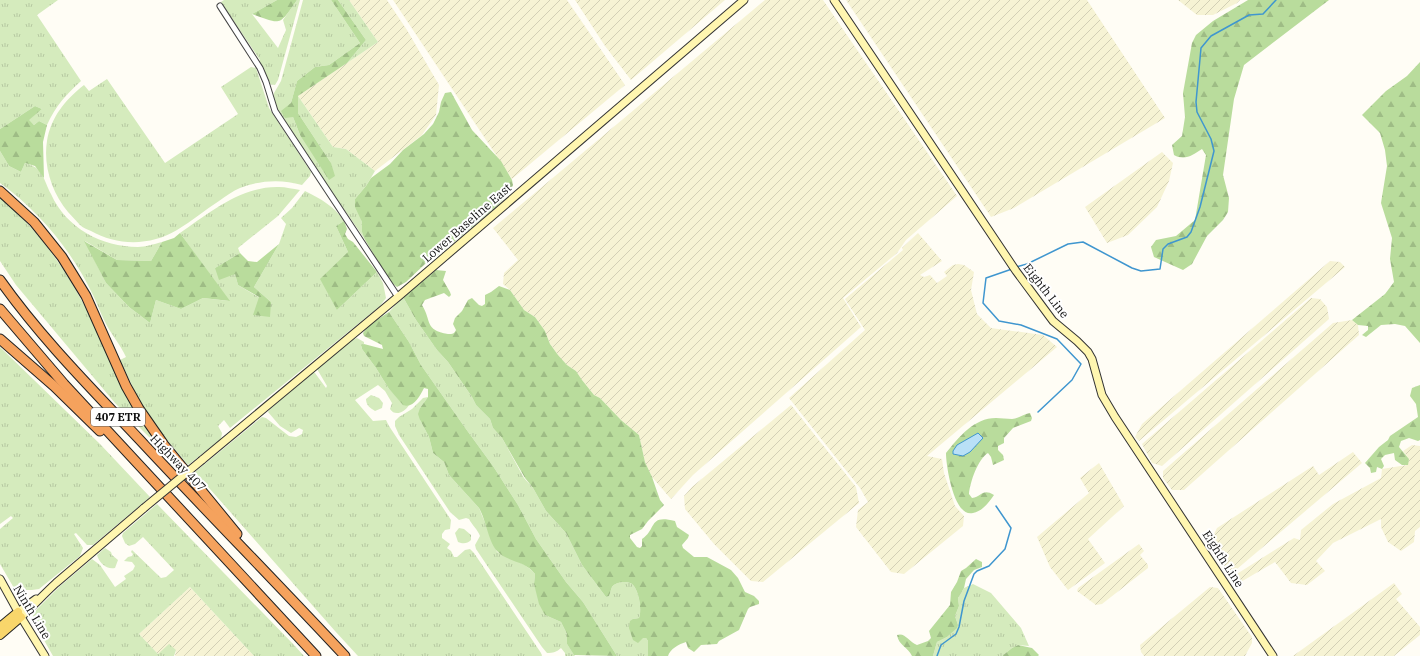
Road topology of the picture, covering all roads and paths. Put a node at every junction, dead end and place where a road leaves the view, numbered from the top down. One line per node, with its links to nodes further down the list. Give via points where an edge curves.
1 (744, 0): 6 (main road, Lower Baseline East)
2 (834, 0): 18 (main road, Eighth Line, via 1016,271 1053,321 1078,340 1088,352 1102,395 1115,417)
3 (220, 6): 6 (street, via 260,68 275,111)
4 (0, 191): 10 (highway, via 34,222 62,257 86,296 126,386 139,409 164,445 235,531)
5 (0, 280): 10 (highway, Highway 407 / 407 ETR, via 59,354)
6 (398, 297): 12 (main road, Lower Baseline East, bridge, via 144,508 38,602)
7 (0, 309): 9 (highway, 407 ETR)
8 (0, 340): 9 (highway, via 54,386)
9 (172, 501): 16 (highway, 407 ETR)
10 (243, 548): 17 (highway, Highway 407 / 407 ETR)
11 (0, 579): 12 (main road, Ninth Line)
12 (19, 614): 13 (main road); 14 (main road); 15 (main road, Ninth Line)
13 (0, 627)
14 (0, 635)
15 (45, 656)
16 (316, 656)
17 (345, 656)
18 (1273, 656)

